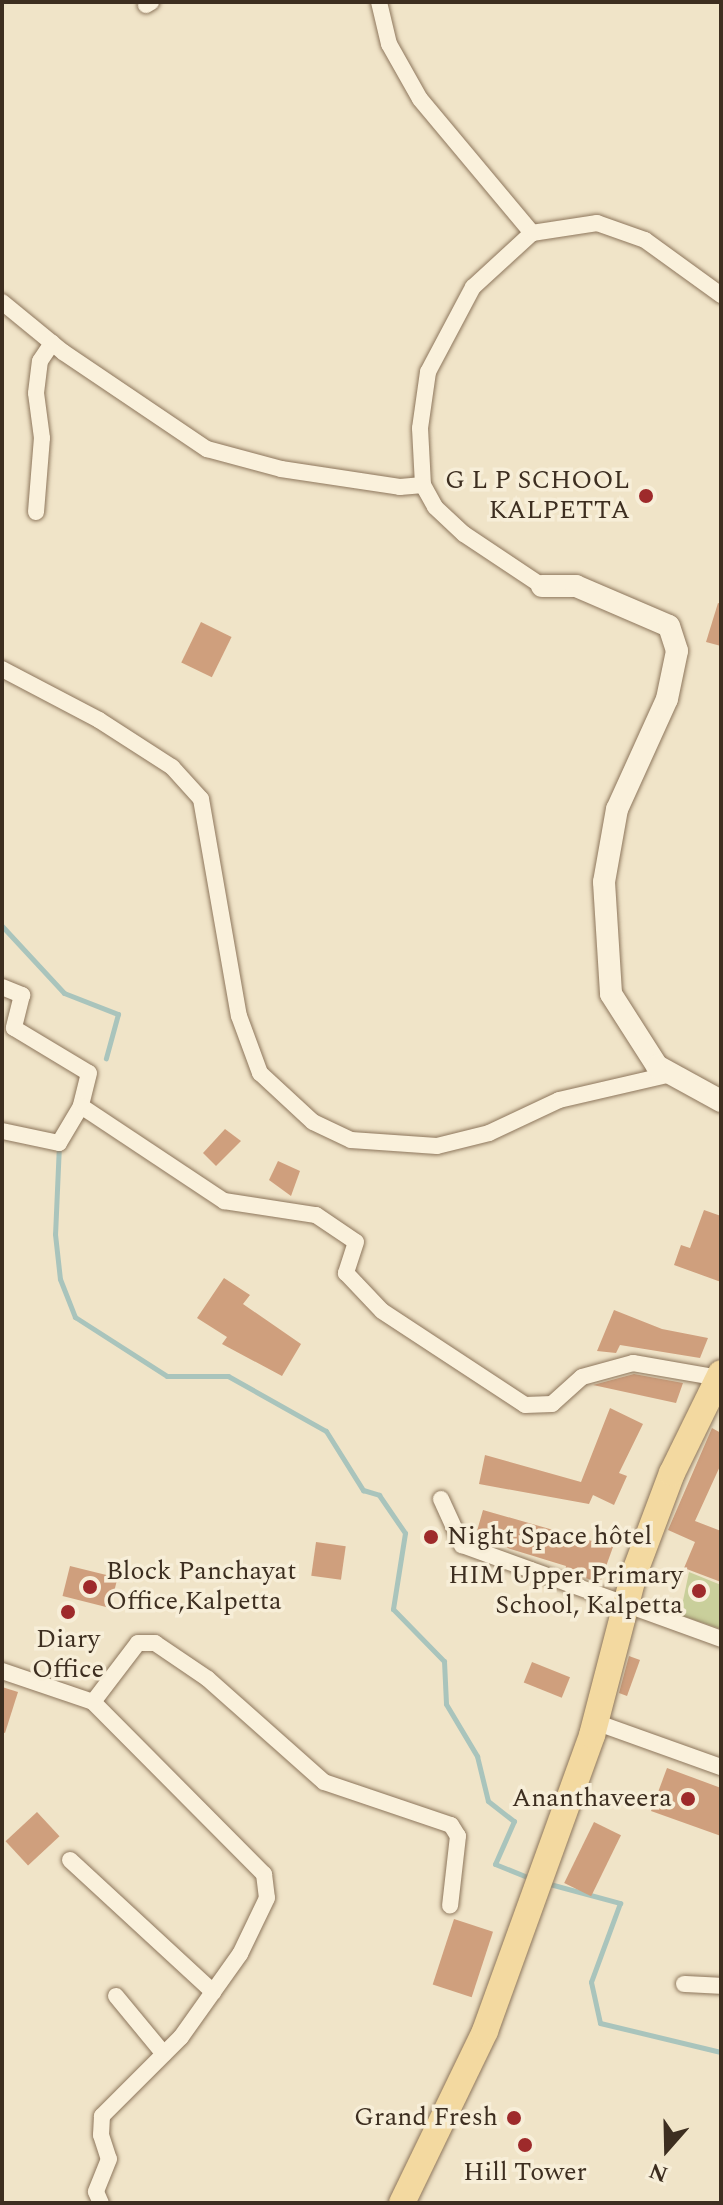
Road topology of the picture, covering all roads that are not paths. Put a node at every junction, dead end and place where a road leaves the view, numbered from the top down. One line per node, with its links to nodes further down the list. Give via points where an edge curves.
1 (379, 2): 2 (street, via 389,44 420,99)
2 (532, 233): 3 (street, via 597,223 645,240); 6 (street, via 473,287 428,372 420,428)
3 (721, 295)
4 (2, 302): 5 (street)
5 (52, 343): 6 (street, via 207,449 281,469 400,487); 7 (street, via 40,361 36,393 42,438)
6 (423, 485): 8 (street, via 435,507 464,534)
7 (36, 512)
8 (542, 586): 11 (main road, via 576,586 669,626 677,651 667,699 617,809 604,882 611,994)
9 (2, 669): 11 (street, via 99,720 172,767 201,799 239,1016 260,1073 313,1122 351,1140 437,1146 489,1133 559,1100)
10 (2, 987): 13 (street, via 22,995 14,1028 89,1073)
11 (667, 1075): 12 (main road)
12 (721, 1101)
13 (81, 1106): 14 (street, via 59,1143); 15 (street, via 224,1201 316,1215 356,1242 346,1273 382,1311 525,1405 552,1404 582,1377 633,1363)
14 (2, 1131)
15 (720, 1376): 17 (main road, via 672,1473)
16 (441, 1499): 17 (street, via 462,1545)
17 (626, 1604): 18 (street); 21 (main road)
18 (721, 1639)
19 (2, 1671): 20 (street)
20 (93, 1702): 24 (street, via 138,1643 155,1643 208,1679 324,1782 451,1825 458,1836); 27 (street, via 264,1874 267,1898 240,1954)
21 (595, 1722): 22 (street); 31 (main road, via 485,2031)
22 (721, 1767)
23 (70, 1860): 27 (street)
24 (450, 1906)
25 (684, 1984): 26 (street)
26 (721, 1986)
27 (213, 1992): 29 (street)
28 (116, 1996): 29 (street)
29 (164, 2054): 30 (street, via 102,2116 101,2135 109,2159 96,2192)
30 (101, 2203)
31 (402, 2203)

